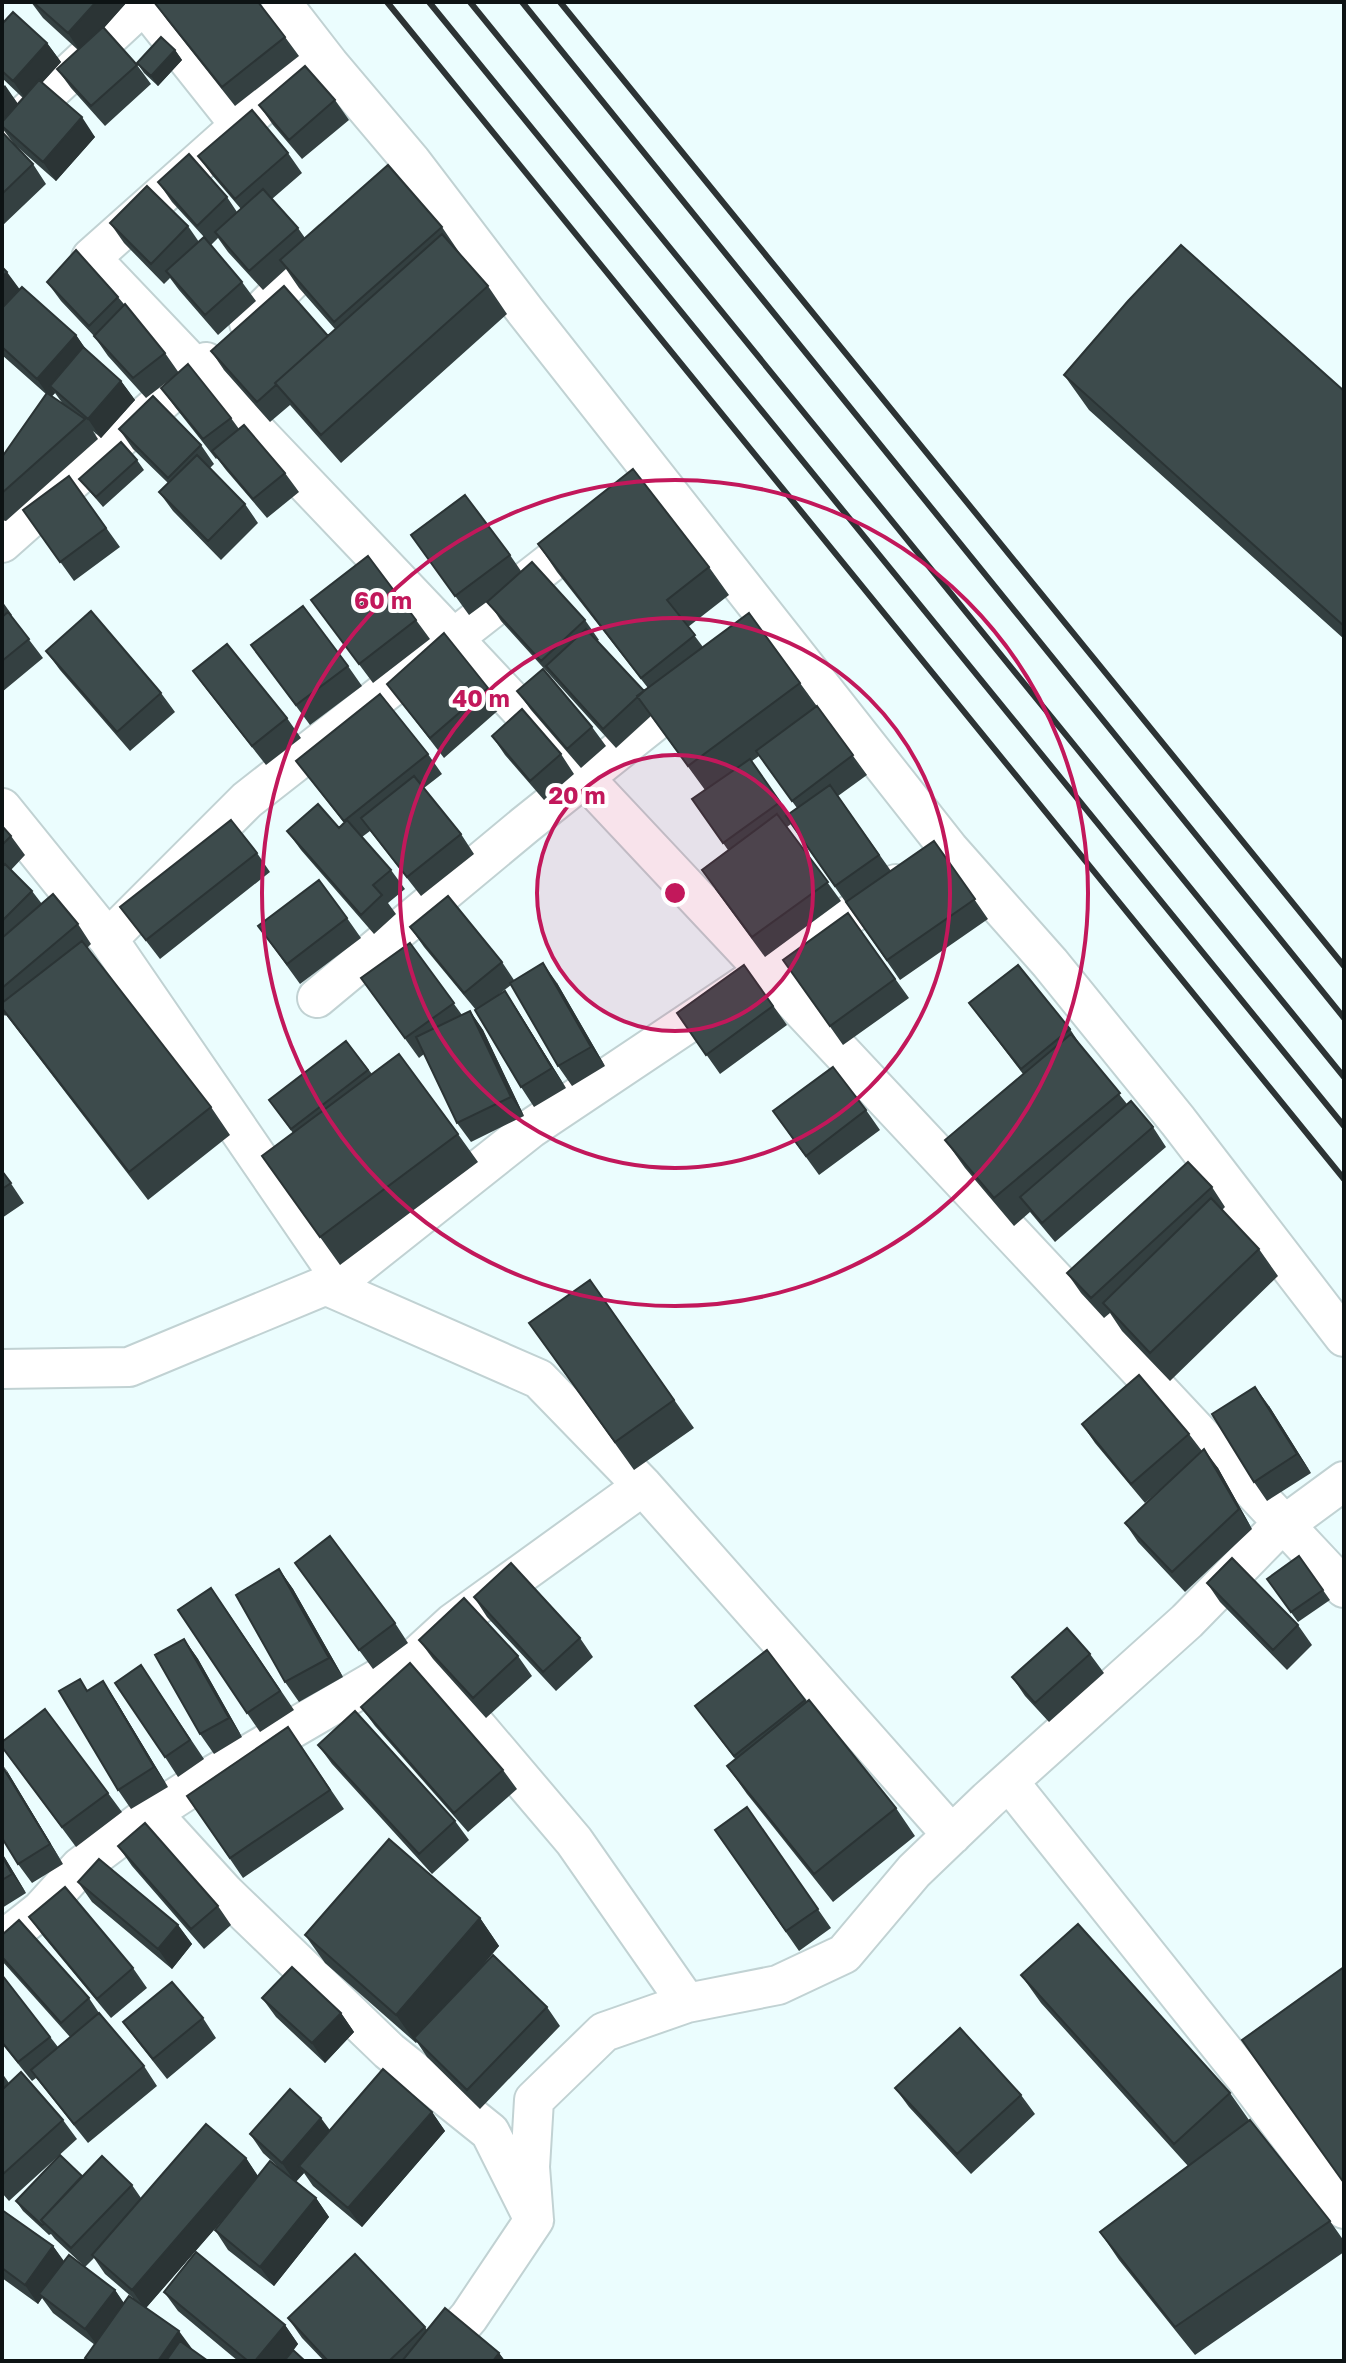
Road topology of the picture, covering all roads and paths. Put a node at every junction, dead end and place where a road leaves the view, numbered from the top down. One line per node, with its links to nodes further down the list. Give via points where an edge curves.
1 (281, 2): 3 (street)
2 (153, 6): 4 (street); 5 (street)
3 (320, 54): 4 (street); 8 (street)
4 (239, 124): 7 (street, via 91,258)
5 (2, 136)
6 (357, 215): 7 (street)
7 (198, 369): 9 (street); 10 (street)
8 (637, 495): 10 (street); 14 (street)
9 (2, 543)
10 (453, 638): 12 (street); 15 (street, via 247,800)
11 (714, 674): 12 (street)
12 (584, 778): 16 (street); 17 (street)
13 (2, 808): 15 (street)
14 (949, 849): 16 (street); 19 (street, via 1178,1121)
15 (108, 939): 18 (street)
16 (765, 971): 18 (street, via 530,1129); 23 (street)
17 (317, 998)
18 (333, 1282): 20 (street, via 129,1367); 22 (street, via 539,1379)
19 (1344, 1337)
20 (2, 1369)
21 (1344, 1481): 23 (street)
22 (643, 1486): 25 (street, via 453,1623); 28 (street)
23 (1284, 1525): 24 (street); 26 (street)
24 (1344, 1588)
25 (417, 1656): 27 (street); 30 (street, via 574,1841)
26 (1009, 1782): 28 (street); 31 (street, via 1260,2072)
27 (152, 1813): 29 (street, via 80,1867 41,1910); 32 (street, via 225,1893 389,2051 490,2132)
28 (952, 1835): 30 (street, via 844,1954 778,1985)
29 (2, 1941)
30 (687, 2003): 32 (street, via 604,2032 534,2100)
31 (1344, 2209)
32 (534, 2220): 33 (street, via 469,2317)
33 (431, 2361)

